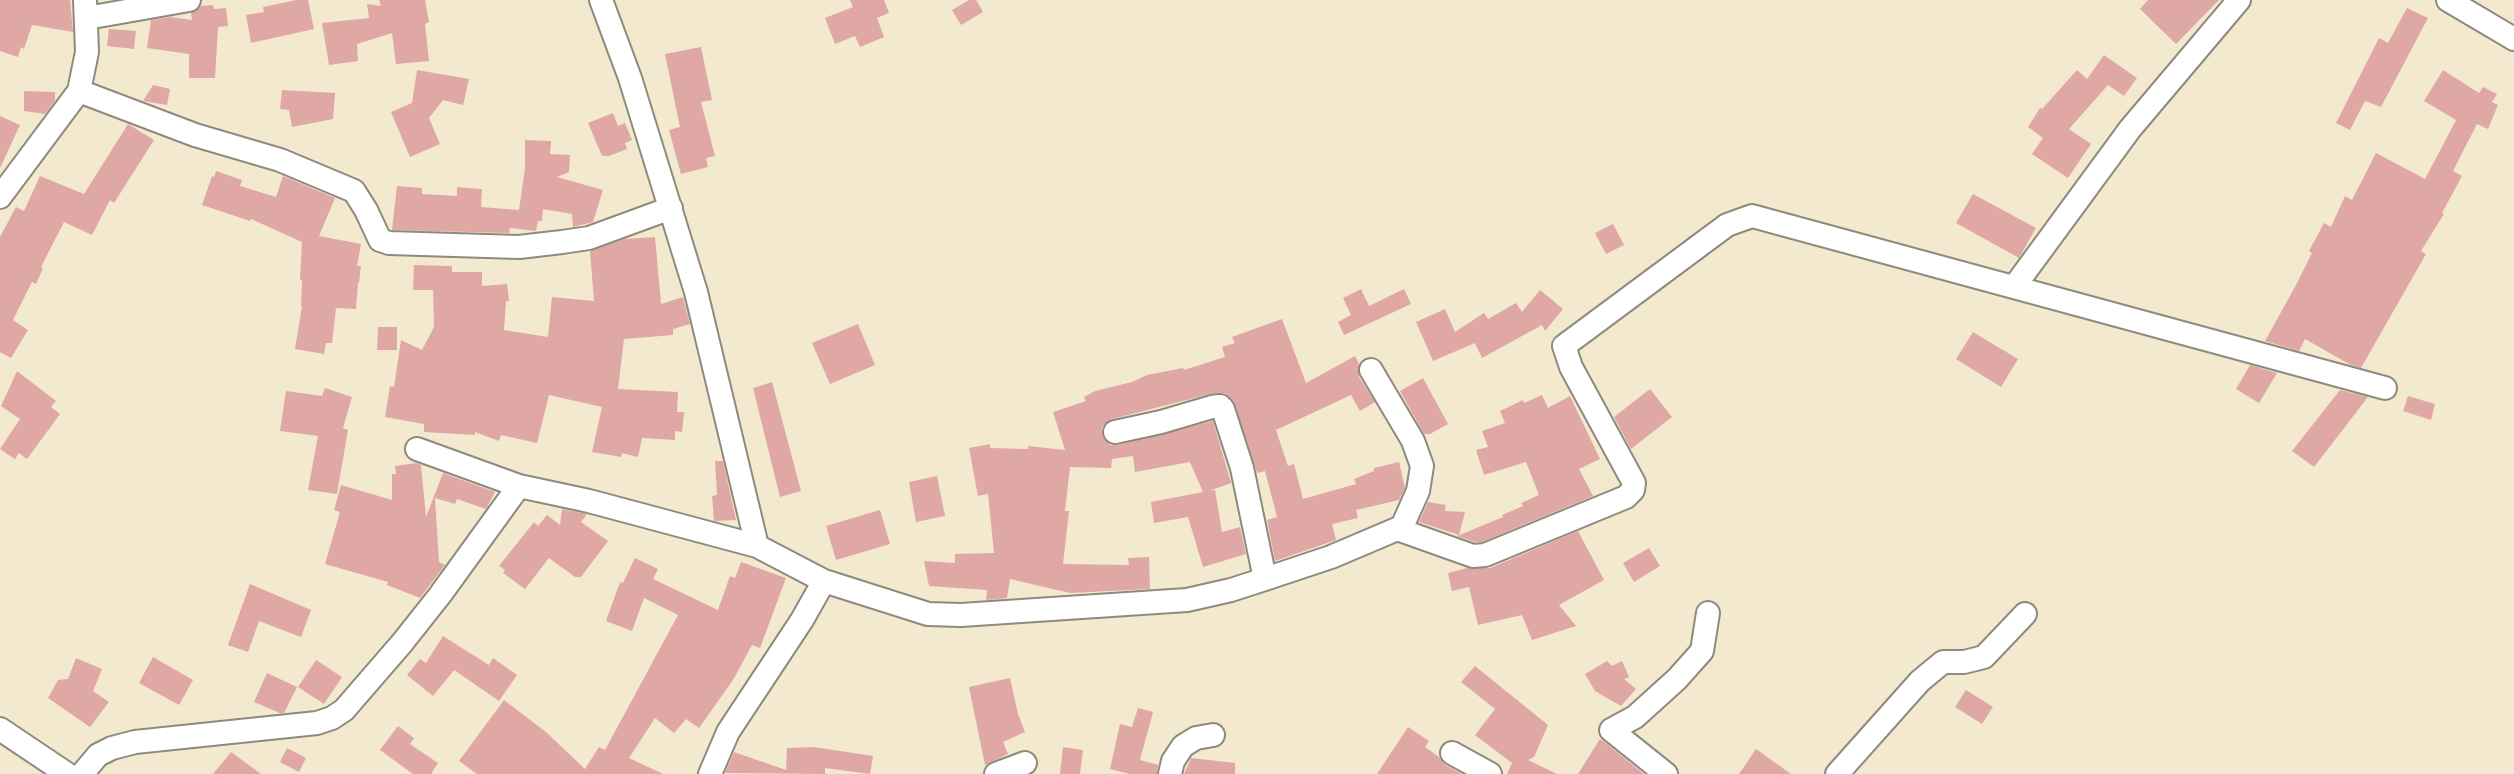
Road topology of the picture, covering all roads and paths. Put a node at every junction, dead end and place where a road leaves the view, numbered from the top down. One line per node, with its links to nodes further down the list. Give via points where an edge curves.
1 (189, 0): 5 (street)
2 (601, 0): 9 (street)
3 (2239, 0): 10 (street, via 2130,129)
4 (2448, 0): 6 (street)
5 (86, 9): 7 (street, via 87,52)
6 (2514, 39)
7 (79, 91): 8 (street); 9 (street, via 195,135 280,160 346,188 360,199 380,240 389,243 498,247 562,242 589,238)
8 (0, 197)
9 (670, 208): 17 (street, via 696,292)
10 (2014, 287): 12 (street); 16 (street, via 1752,216 1741,218 1564,346 1565,357 1634,483 1626,497 1485,555 1473,556)
11 (1371, 370): 16 (street, via 1413,441 1422,466 1418,491)
12 (2385, 388)
13 (1115, 432): 18 (street, via 1220,406 1242,468)
14 (417, 449): 15 (street)
15 (519, 486): 17 (street); 27 (street, via 402,643 344,710 332,718 317,723 111,747)
16 (1401, 529): 18 (street)
17 (757, 546): 19 (street)
18 (1265, 579): 19 (street, via 1187,600 961,615 928,614)
19 (824, 581): 28 (street, via 728,732)
20 (1708, 613): 32 (street, via 1702,651 1635,717 1611,730)
21 (2025, 614): 33 (street, via 1984,657 1964,663 1942,662 1920,681)
22 (0, 729): 26 (street)
23 (1213, 735): 30 (street, via 1196,738 1183,746 1173,760)
24 (1452, 753): 31 (street)
25 (1025, 763): 29 (street)
26 (67, 774)
27 (82, 774)
28 (710, 774)
29 (996, 774)
30 (1170, 774)
31 (1490, 774)
32 (1666, 774)
33 (1837, 774)

